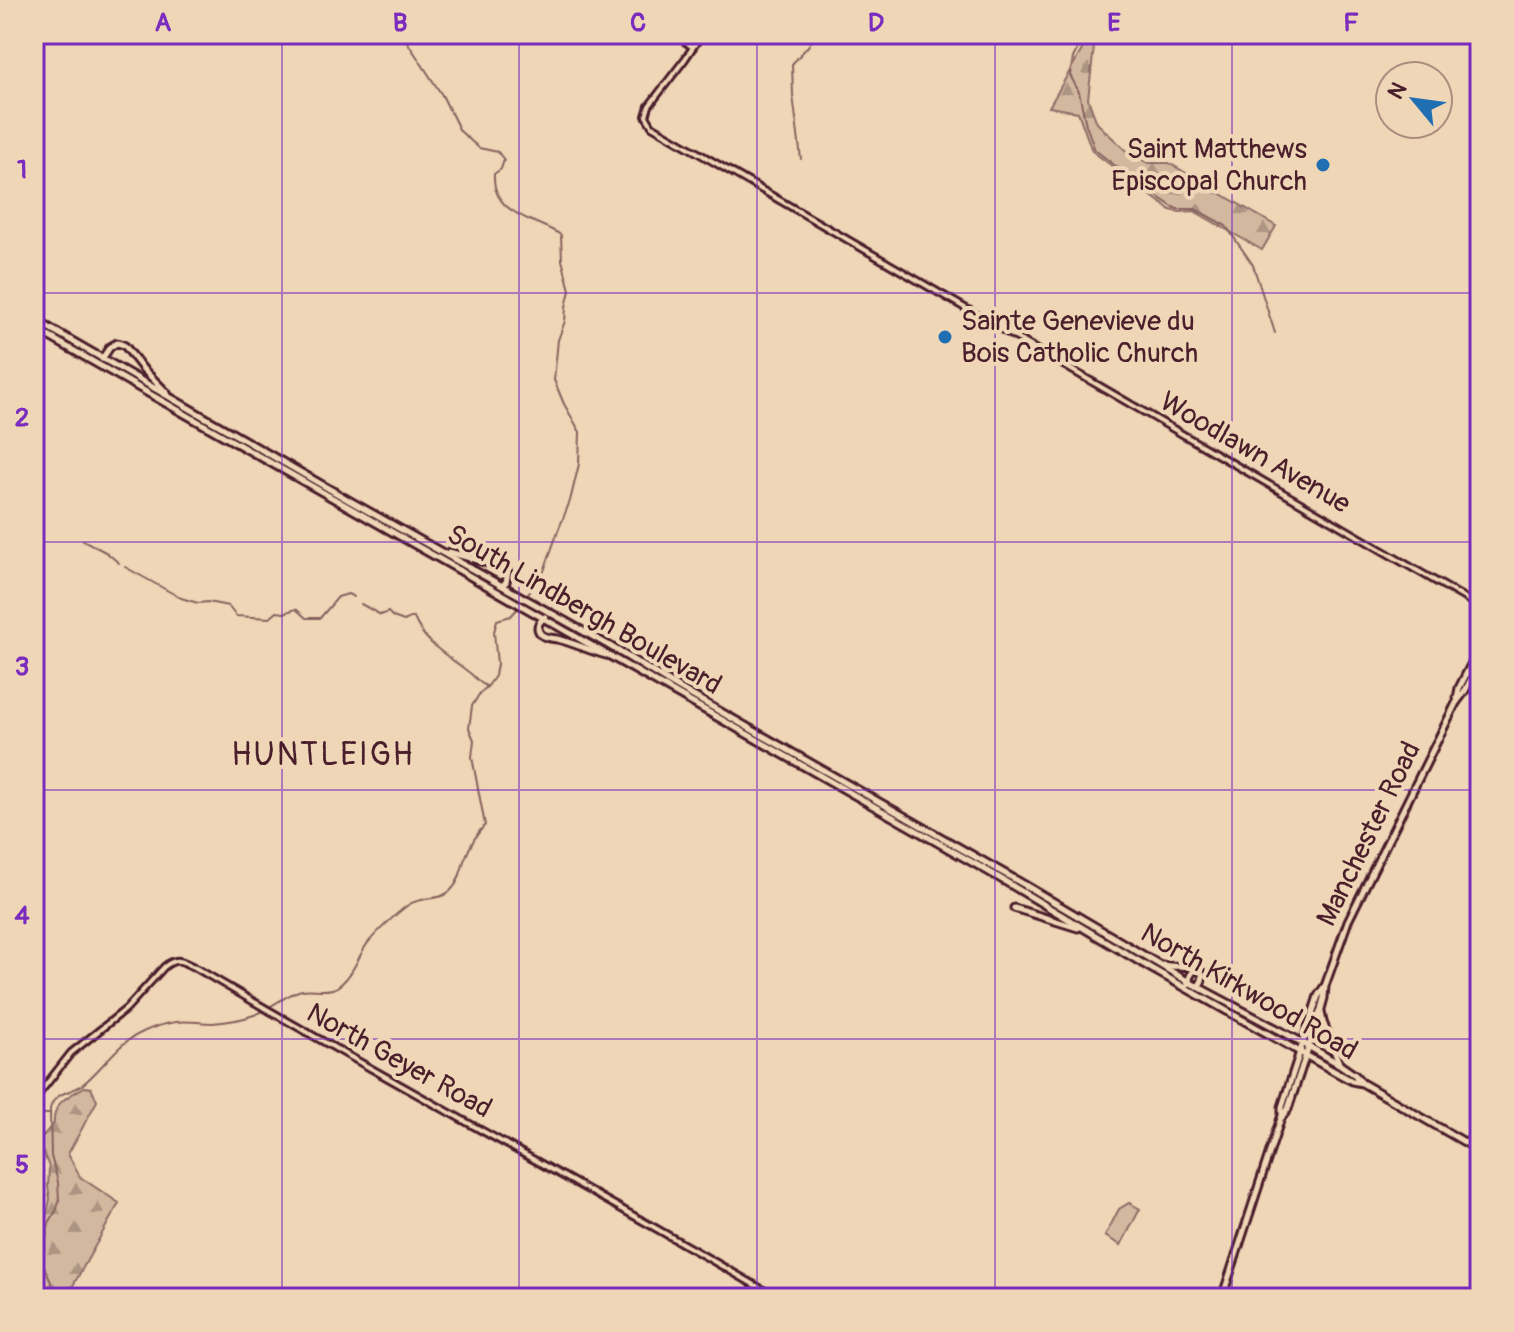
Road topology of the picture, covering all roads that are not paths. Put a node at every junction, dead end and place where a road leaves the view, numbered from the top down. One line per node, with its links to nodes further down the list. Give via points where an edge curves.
1 (674, 34): 3 (street)
2 (702, 34): 3 (street)
3 (693, 47): 12 (street, Woodlawn Avenue, via 649,106 646,116 659,131)
4 (34, 319): 6 (main road, South Lindbergh Boulevard)
5 (34, 328): 7 (main road, South Lindbergh Boulevard)
6 (103, 358): 7 (main road); 8 (main road, South Lindbergh Boulevard); 8 (main road, via 113,344 125,346)
7 (99, 365): 11 (main road, South Lindbergh Boulevard)
8 (174, 399): 9 (main road, South Lindbergh Boulevard)
9 (439, 549): 10 (main road, South Lindbergh Boulevard); 10 (main road, via 502,567 508,572)
10 (503, 585): 11 (main road); 13 (main road, South Lindbergh Boulevard)
11 (492, 588): 14 (main road, South Lindbergh Boulevard)
12 (1478, 606)
13 (556, 616): 14 (main road); 21 (main road, South Lindbergh Boulevard, via 1025,885)
14 (544, 618): 16 (main road, South Lindbergh Boulevard); 16 (main road, via 538,627 543,636)
15 (1480, 647): 18 (main road, Manchester Road)
16 (611, 656): 20 (main road, South Lindbergh Boulevard)
17 (1480, 661): 18 (main road, Manchester Road)
18 (1456, 703): 26 (main road, Manchester Road, via 1348,921)
19 (1014, 908): 20 (main road)
20 (1089, 932): 21 (main road, South Lindbergh Boulevard)
21 (1112, 941): 22 (main road, North Kirkwood Road); 24 (main road, North Kirkwood Road)
22 (1156, 963): 23 (main road); 24 (main road, North Kirkwood Road)
23 (1196, 967): 24 (main road); 25 (main road, via 1203,977)
24 (1188, 986): 25 (main road, North Kirkwood Road); 29 (main road, North Kirkwood Road)
25 (1197, 986): 28 (main road, North Kirkwood Road)
26 (1325, 986): 27 (main road, Manchester Road); 28 (main road, Manchester Road)
27 (1321, 1009): 28 (main road, Manchester Road); 30 (main road)
28 (1306, 1045): 29 (main road, Manchester Road); 30 (main road, North Kirkwood Road)
29 (1303, 1053): 31 (main road, North Kirkwood Road); 35 (main road, Manchester Road)
30 (1339, 1064): 31 (main road, North Kirkwood Road)
31 (1362, 1083): 33 (main road, North Kirkwood Road)
32 (34, 1100): 34 (street, North Geyer Road, via 65,1059 177,960)
33 (1480, 1151)
34 (777, 1298)
35 (1222, 1298)

